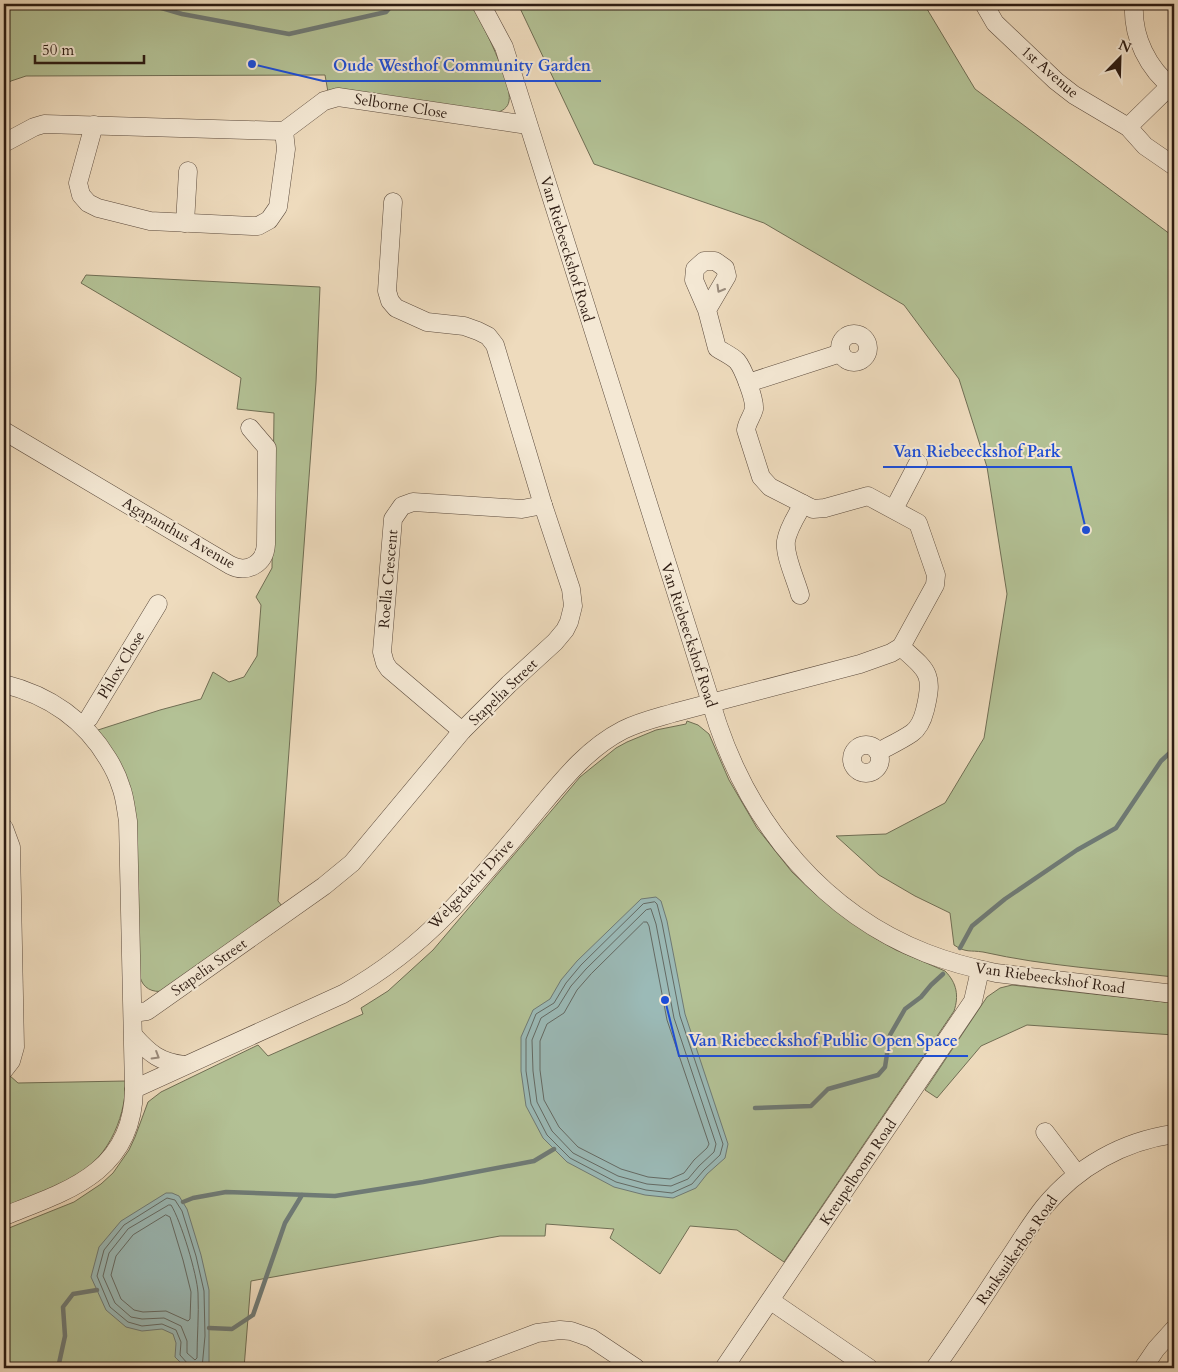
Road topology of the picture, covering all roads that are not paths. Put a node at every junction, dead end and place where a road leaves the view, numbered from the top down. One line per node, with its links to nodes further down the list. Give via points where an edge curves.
1 (482, 4): 6 (street, Van Riebeeckshof Road, via 504,47)
2 (984, 4): 7 (street, 1st Avenue, via 995,23 1056,81)
3 (1131, 4): 4 (street, via 1144,55 1155,71)
4 (1173, 86): 7 (street)
5 (94, 125): 8 (street); 9 (street, via 39,125); 13 (street, via 78,176 84,199 98,208 150,221)
6 (528, 126): 8 (street, Selborne Close, via 338,97 324,101); 27 (street, Van Riebeeckshof Road)
7 (1128, 127): 10 (street, 1st Avenue, via 1145,146)
8 (284, 131): 13 (street, via 286,149 278,207 269,220 258,226)
9 (6, 142)
10 (1174, 166)
11 (188, 171): 13 (street)
12 (393, 202): 21 (street, Stapelia Street, via 387,291 390,301 396,308 427,322 478,331 495,345)
13 (185, 223)
14 (707, 310): 16 (street, via 717,348 737,362)
15 (841, 352): 16 (street)
16 (748, 383): 20 (street, via 754,404 746,430 761,477 770,487)
17 (250, 428): 18 (street, Agapanthus Avenue, via 267,448 266,544 260,561 245,569 230,565)
18 (4, 430)
19 (918, 463): 22 (street)
20 (803, 504): 22 (street, via 813,509 825,508 868,496); 23 (street, via 786,541)
21 (543, 505): 29 (street, Stapelia Street, via 571,588 573,606 569,622 555,642); 29 (street, Roella Crescent, via 522,509 413,502 402,506 393,519 383,658 389,669)
22 (894, 509): 25 (street, via 918,523 936,575 935,585)
23 (800, 594)
24 (158, 604): 28 (street, Phlox Close)
25 (902, 647): 27 (street, Welgedacht Drive, via 860,664); 30 (street, via 928,676 930,692 924,716 914,732)
26 (4, 684): 28 (street, via 48,700)
27 (710, 703): 32 (street, Van Riebeeckshof Road, via 731,762 751,802 778,841 812,879 856,915 902,942); 36 (street, Welgedacht Drive, via 622,730 586,757 569,772 448,914 369,980)
28 (82, 726): 34 (street, via 113,768 121,786 128,821)
29 (462, 732): 34 (street, Stapelia Street, via 352,863 147,1012)
30 (878, 752)
31 (4, 828): 37 (street, via 11,847 15,1047)
32 (980, 970): 33 (street, Van Riebeeckshof Road); 43 (street, Kreupelboom Road, via 973,1001)
33 (1174, 994)
34 (133, 1013): 35 (street)
35 (134, 1036): 36 (street, one-way to 36, via 157,1057); 38 (street)
36 (184, 1065): 38 (street, Welgedacht Drive)
37 (4, 1070)
38 (134, 1089): 42 (street, via 132,1113 123,1138 98,1171 75,1187)
39 (1045, 1132): 41 (street)
40 (1174, 1134): 41 (street, Ranksuikerbos Road, via 1127,1146)
41 (1077, 1174): 49 (street, Ranksuikerbos Road, via 1043,1209)
42 (4, 1216)
43 (771, 1301): 47 (street, Kreupelboom Road); 48 (street)
44 (1174, 1329): 50 (street)
45 (444, 1368): 46 (street, via 537,1333 560,1330 591,1338)
46 (636, 1368)
47 (724, 1368)
48 (869, 1368)
49 (935, 1368)
50 (1143, 1368)

